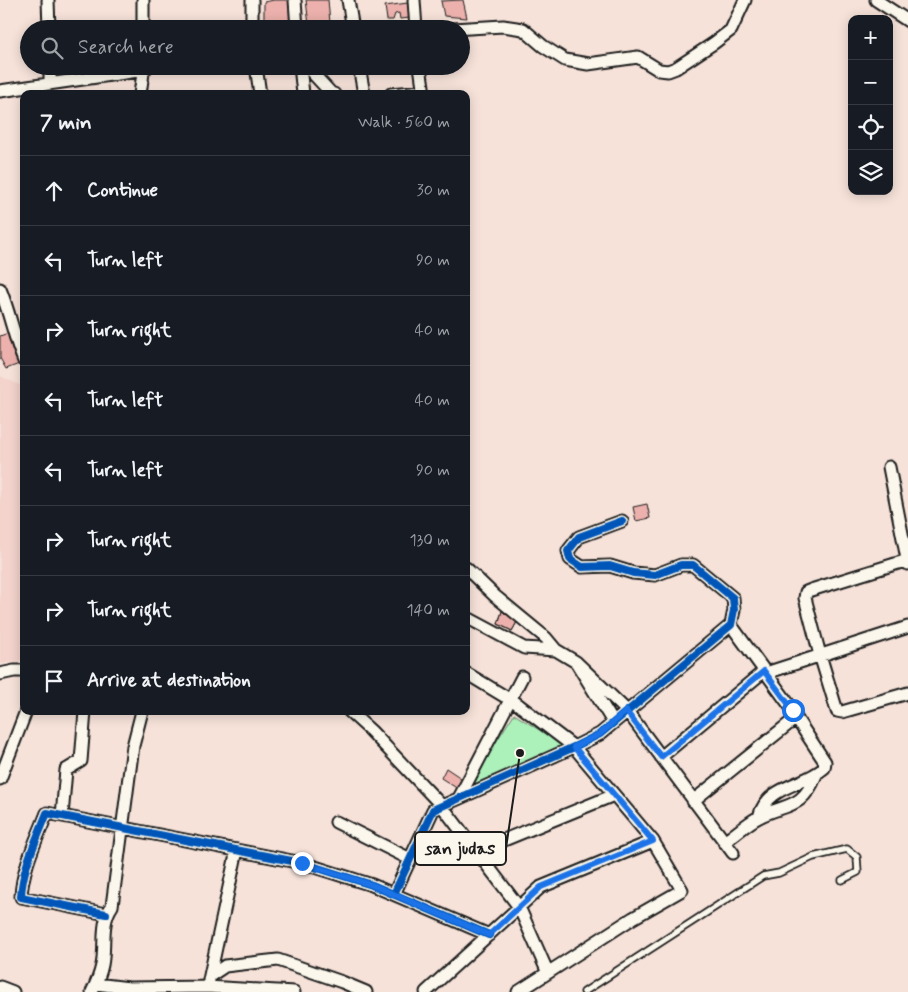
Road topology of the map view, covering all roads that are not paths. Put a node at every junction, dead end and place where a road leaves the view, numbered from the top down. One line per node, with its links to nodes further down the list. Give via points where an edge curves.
1 (48, 0): 9 (street)
2 (143, 0): 10 (street)
3 (252, 0): 11 (street)
4 (295, 0): 12 (street)
5 (348, 0): 13 (street)
6 (414, 0): 14 (street)
7 (745, 0): 16 (street, via 731,30 668,71 659,70 638,57 588,64 565,60 523,29 503,26)
8 (876, 0): 15 (street)
9 (48, 20)
10 (144, 20)
11 (252, 20)
12 (296, 20)
13 (351, 20)
14 (415, 20)
15 (908, 21)
16 (470, 28)
17 (50, 75): 25 (street)
18 (100, 75): 25 (street)
19 (144, 75): 26 (street)
20 (257, 75): 27 (street)
21 (301, 75): 28 (street)
22 (314, 75): 29 (street)
23 (361, 75): 30 (street)
24 (421, 75): 31 (street)
25 (50, 84): 32 (street)
26 (141, 90)
27 (259, 90)
28 (303, 90)
29 (327, 90)
30 (363, 90)
31 (424, 90)
32 (0, 91)
33 (0, 289): 34 (street)
34 (20, 352)
35 (889, 467): 37 (street)
36 (622, 521): 40 (street, via 580,537 568,551 570,559 582,567 610,566 655,575 681,565 693,565 733,598)
37 (908, 561): 43 (street, via 806,592 804,598)
38 (470, 572): 42 (street)
39 (470, 619): 42 (street, via 524,648)
40 (731, 625): 46 (street); 52 (street)
41 (908, 627): 43 (street)
42 (556, 650): 44 (street)
43 (817, 656): 46 (street); 50 (street, via 837,711)
44 (576, 662): 52 (street); 58 (street)
45 (20, 671): 47 (street)
46 (765, 672): 57 (street); 60 (street)
47 (0, 674)
48 (470, 675): 51 (street)
49 (522, 678): 51 (street)
50 (908, 693)
51 (508, 697): 59 (street); 64 (street)
52 (626, 711): 58 (street); 60 (street)
53 (24, 715): 62 (street)
54 (84, 715): 67 (street, via 81,761 66,770)
55 (141, 715): 70 (street, via 133,746)
56 (354, 715): 66 (street)
57 (796, 718): 61 (street, via 825,762 824,768); 65 (street)
58 (613, 722): 59 (street, via 600,734)
59 (574, 747): 63 (street); 64 (street)
60 (661, 757): 65 (street)
61 (816, 775): 68 (street, via 798,781 770,798 761,808); 68 (street, via 801,799)
62 (0, 779)
63 (614, 794): 71 (street); 74 (street)
64 (459, 798): 66 (street)
65 (692, 801): 72 (street)
66 (442, 806): 74 (street); 76 (street, via 433,810)
67 (62, 816): 70 (street); 80 (street, via 46,813 21,884 20,896)
68 (759, 817): 72 (street)
69 (336, 822): 76 (street)
70 (122, 828): 73 (street); 80 (street, via 112,906)
71 (653, 841): 79 (street, via 541,887); 82 (street, via 682,890)
72 (724, 842): 75 (street)
73 (237, 850): 78 (street, via 302,863); 83 (street)
74 (476, 851): 79 (street)
75 (733, 853)
76 (410, 859): 78 (street)
77 (842, 880): 91 (lane, via 858,872 857,857 846,849 813,856 779,873 763,876)
78 (394, 894): 81 (street)
79 (519, 907): 81 (street); 82 (street)
80 (106, 914): 84 (street, via 102,965)
81 (489, 935): 89 (street)
82 (548, 973): 90 (street)
83 (209, 982): 84 (street, via 129,988); 87 (street); 88 (street, via 225,966 278,960)
84 (95, 984)
85 (0, 987): 86 (street)
86 (13, 992)
87 (294, 992)
88 (366, 992)
89 (426, 992)
90 (518, 992)
91 (584, 992)

